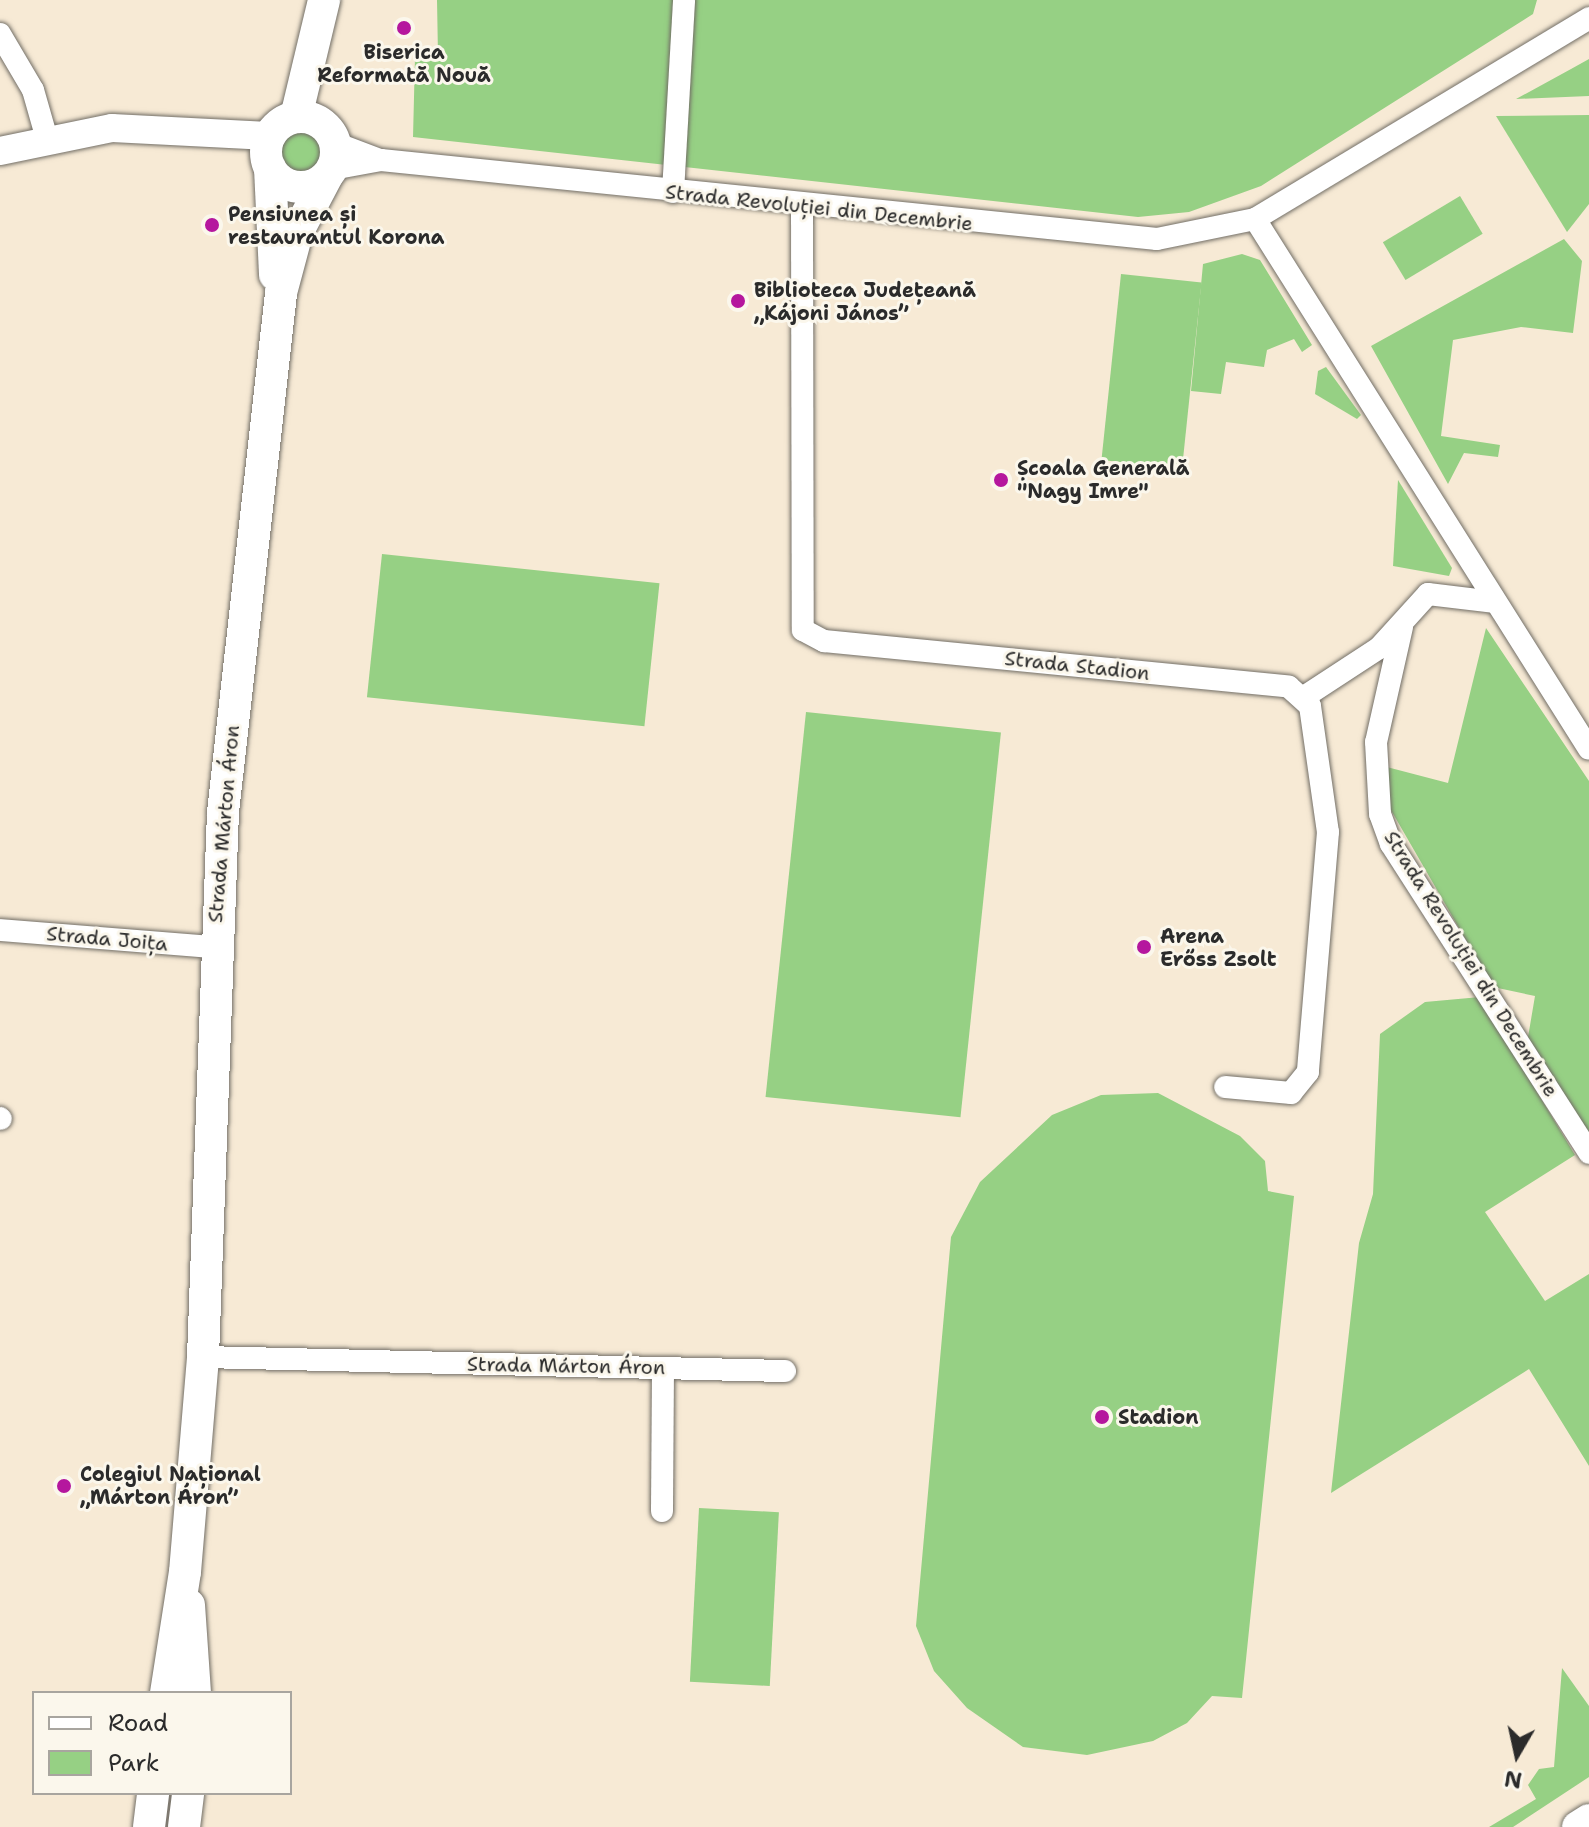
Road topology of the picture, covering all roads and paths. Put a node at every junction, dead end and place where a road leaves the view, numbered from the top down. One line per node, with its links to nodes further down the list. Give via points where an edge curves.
1 (324, 0): 6 (main road, via 317,41)
2 (684, 0): 9 (street)
3 (1589, 18): 11 (street, Strada Revoluției din Decembrie)
4 (0, 34): 5 (street, via 33,90)
5 (47, 139): 7 (street); 8 (street, via 112,128 209,133)
6 (322, 145): 8 (main road); 8 (main road, via 292,186); 9 (street, Strada Revoluției din Decembrie, via 381,160); 12 (main road, Strada Márton Áron)
7 (0, 151)
8 (268, 154): 12 (main road, Strada Márton Áron)
9 (673, 192): 10 (street, Strada Revoluției din Decembrie)
10 (802, 206): 11 (street, Strada Revoluției din Decembrie, via 1131,240); 15 (street, Strada Stadion, via 803,630 824,641 1289,687)
11 (1255, 219): 13 (street)
12 (281, 293): 18 (main road, Strada Márton Áron)
13 (1494, 602): 14 (street, via 1428,594); 16 (street)
14 (1402, 627): 15 (street); 20 (street, Strada Revoluției din Decembrie, via 1376,742 1380,814 1391,844)
15 (1304, 697): 19 (street, via 1323,771 1328,832 1308,1072 1291,1093)
16 (1589, 749)
17 (0, 930): 18 (street, Strada Joița)
18 (213, 947): 21 (main road, Strada Márton Áron)
19 (1225, 1087)
20 (1589, 1153)
21 (203, 1357): 22 (street, Strada Márton Áron); 25 (main road, Strada Márton Áron)
22 (663, 1369): 23 (street, Strada Márton Áron); 24 (street)
23 (785, 1371)
24 (662, 1511)
25 (185, 1572): 26 (main road, Strada Márton Áron); 27 (main road, Strada Márton Áron)
26 (166, 1691)
27 (195, 1691)
28 (153, 1795): 31 (main road)
29 (188, 1795): 32 (main road)
30 (1589, 1820): 33 (main road)
31 (149, 1827)
32 (184, 1827)
33 (1578, 1827)

